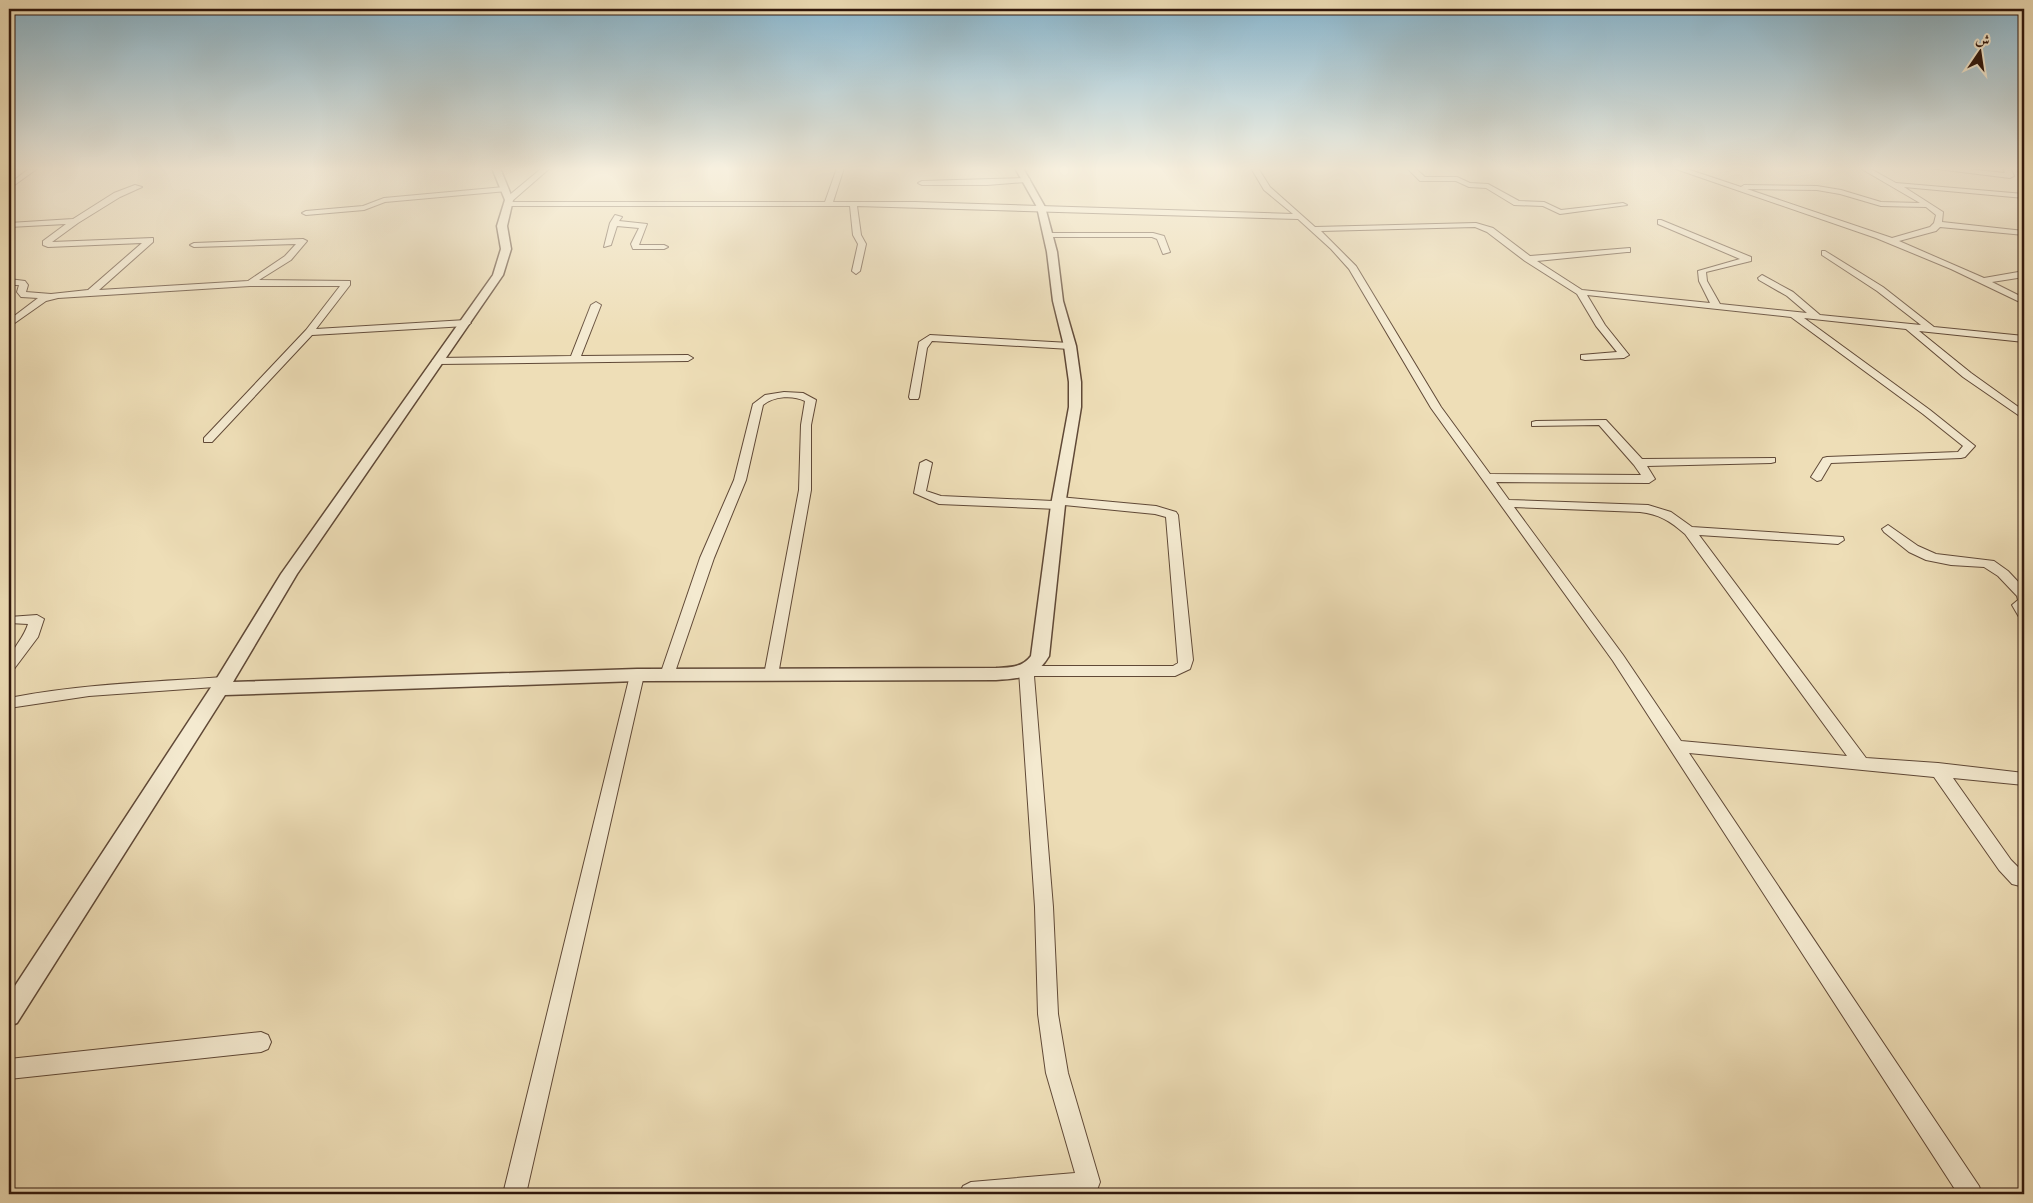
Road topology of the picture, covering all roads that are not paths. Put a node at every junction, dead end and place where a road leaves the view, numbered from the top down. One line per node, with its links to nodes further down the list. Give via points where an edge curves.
1 (23, 224): 13 (street)
2 (71, 224): 32 (street, via 46,245 150,240)
3 (502, 224): 40 (street, via 506,249 503,260 489,290)
4 (614, 224): 19 (street)
5 (625, 224): 20 (street, via 644,226 636,246)
6 (856, 224): 25 (street, via 862,244)
7 (1045, 224): 16 (street)
8 (1307, 224): 14 (street)
9 (1666, 224): 36 (street, via 1748,259 1702,271 1703,281)
10 (1842, 224): 17 (street)
11 (1938, 224): 17 (street, via 1927,232)
12 (1939, 224): 15 (street)
13 (9, 225)
14 (1313, 229): 24 (street, via 1476,225 1490,230); 58 (street, via 1353,268 1436,408)
15 (2024, 233)
16 (1047, 235): 22 (street, via 1153,235 1160,238); 45 (street, via 1058,301)
17 (1891, 241): 28 (street)
18 (194, 245): 30 (street, via 304,241 288,258)
19 (607, 245)
20 (664, 247)
21 (1627, 250): 24 (street)
22 (1166, 252)
23 (1825, 254): 42 (street, via 1880,289)
24 (1528, 258): 31 (street)
25 (856, 271)
26 (2024, 274): 28 (street)
27 (1762, 278): 38 (street, via 1790,294)
28 (1984, 281): 34 (street)
29 (9, 282): 33 (street, via 22,283 24,295)
30 (250, 283): 32 (street); 43 (street, via 347,283)
31 (1580, 292): 36 (street); 46 (street, via 1624,355)
32 (90, 293): 33 (street)
33 (49, 296): 39 (street)
34 (2024, 301)
35 (596, 305): 48 (street)
36 (1716, 306): 37 (street)
37 (1794, 316): 38 (street); 57 (street, via 1927,410 1969,446 1960,455 1827,460)
38 (1818, 318): 41 (street)
39 (10, 322)
40 (466, 323): 43 (street); 49 (street)
41 (1910, 328): 42 (street); 51 (street, via 1966,375)
42 (1934, 331): 44 (street)
43 (309, 332): 53 (street)
44 (2024, 339)
45 (1070, 346): 50 (street, via 930,338 922,348); 60 (street, via 1075,407)
46 (1585, 357)
47 (688, 358): 48 (street)
48 (574, 361): 49 (street)
49 (437, 362): 73 (street, via 289,574)
50 (914, 397)
51 (2024, 416)
52 (1536, 424): 56 (street, via 1602,422)
53 (208, 440)
54 (1771, 460): 56 (street)
55 (926, 462): 60 (street, via 920,493 927,497)
56 (1639, 464): 58 (street, via 1649,478)
57 (1817, 477)
58 (1487, 478): 59 (street)
59 (1504, 502): 62 (street, via 1657,510 1670,514); 75 (street, via 1618,658)
60 (1059, 503): 69 (street, via 1040,656 1036,665); 69 (street, via 1172,514 1185,666 1175,671)
61 (1888, 530): 64 (street, via 1924,555 1992,565 2024,595)
62 (1689, 532): 63 (street); 76 (street)
63 (1838, 540)
64 (2024, 599)
65 (2024, 603): 66 (street, via 2019,605)
66 (2024, 614)
67 (14, 620): 68 (street, via 37,620 31,637)
68 (9, 666)
69 (1026, 671): 72 (street, via 996,674); 83 (street, via 1044,907 1048,1014 1056,1073)
70 (638, 675): 71 (street); 73 (street); 84 (street)
71 (667, 675): 72 (street); 72 (street, via 706,558 740,480 758,404 770,396 801,396 811,400 806,425 805,490)
72 (771, 675)
73 (222, 686): 74 (street, via 126,688); 80 (street)
74 (9, 703)
75 (1676, 746): 76 (street); 86 (street)
76 (1860, 762): 77 (street)
77 (1938, 770): 78 (street); 79 (street, via 2005,865)
78 (2024, 779)
79 (2022, 882)
80 (9, 1015)
81 (261, 1042): 82 (street)
82 (9, 1069)
83 (1090, 1188): 85 (street)
84 (514, 1194)
85 (971, 1194)
86 (1971, 1194)

